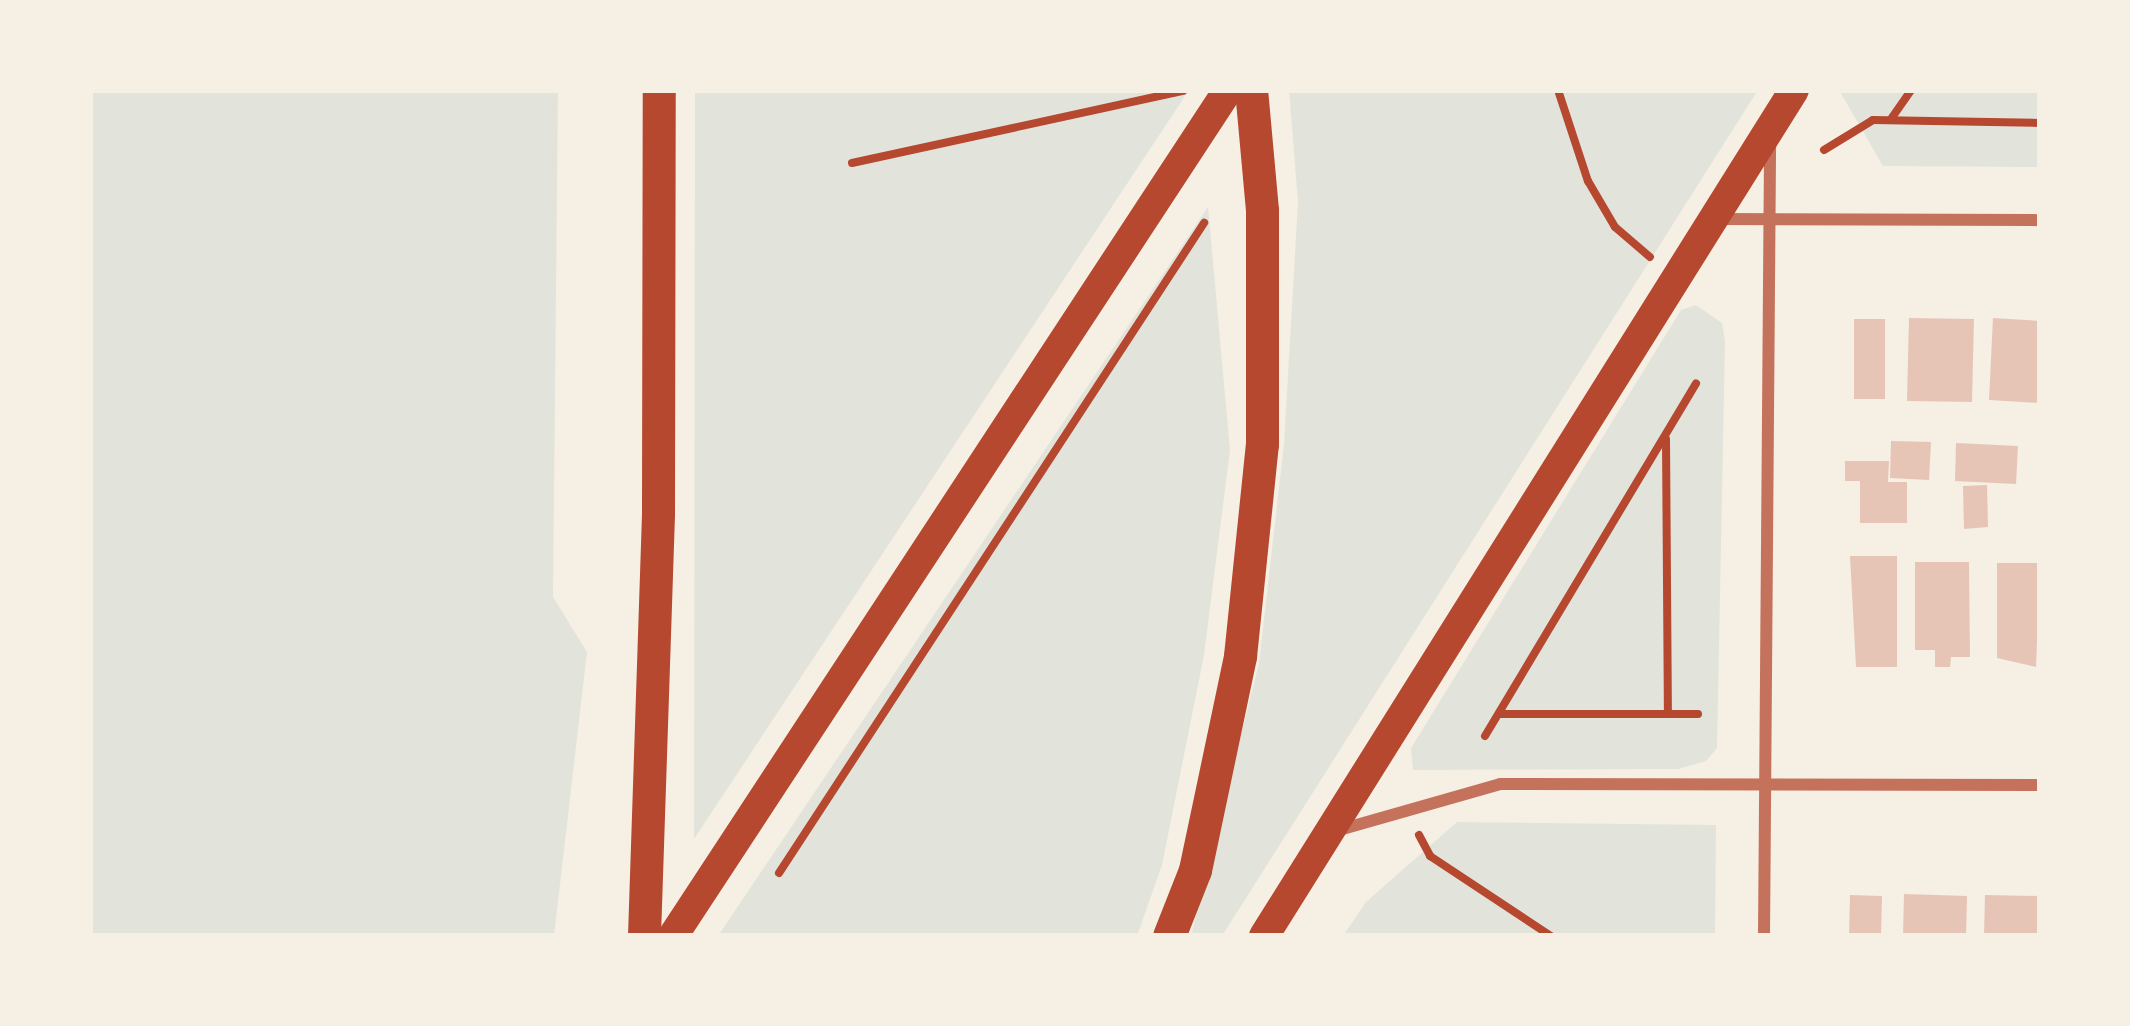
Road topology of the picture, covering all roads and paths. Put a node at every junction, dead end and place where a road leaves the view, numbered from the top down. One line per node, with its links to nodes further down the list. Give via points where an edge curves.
1 (659, 90): 29 (highway, via 658,513)
2 (1184, 90): 12 (path)
3 (1228, 90): 30 (main road)
4 (1250, 90): 31 (highway, via 1262,210 1262,444 1240,656 1195,870)
5 (1558, 90): 17 (path, via 1588,181 1615,227)
6 (1794, 90): 10 (main road)
7 (1911, 90): 8 (path)
8 (1890, 120): 9 (path); 11 (path, via 1873,120)
9 (2040, 123)
10 (1770, 127): 13 (main road); 14 (street)
11 (1824, 150)
12 (852, 163)
13 (1711, 219): 14 (street); 17 (main road)
14 (1769, 219): 15 (street); 25 (street)
15 (2040, 220)
16 (1204, 223): 28 (path)
17 (1675, 275): 26 (main road)
18 (1696, 383): 19 (path)
19 (1666, 434): 20 (path); 21 (path)
20 (1668, 713): 21 (path); 22 (path)
21 (1498, 714): 23 (path)
22 (1698, 714)
23 (1485, 736)
24 (2040, 784): 25 (street)
25 (1765, 788): 26 (street, via 1654,778 1500,784); 34 (street)
26 (1327, 834): 32 (main road)
27 (1419, 835): 33 (path, via 1430,856)
28 (779, 873)
29 (644, 936)
30 (673, 936)
31 (1169, 936)
32 (1264, 936)
33 (1551, 936)
34 (1764, 936)

